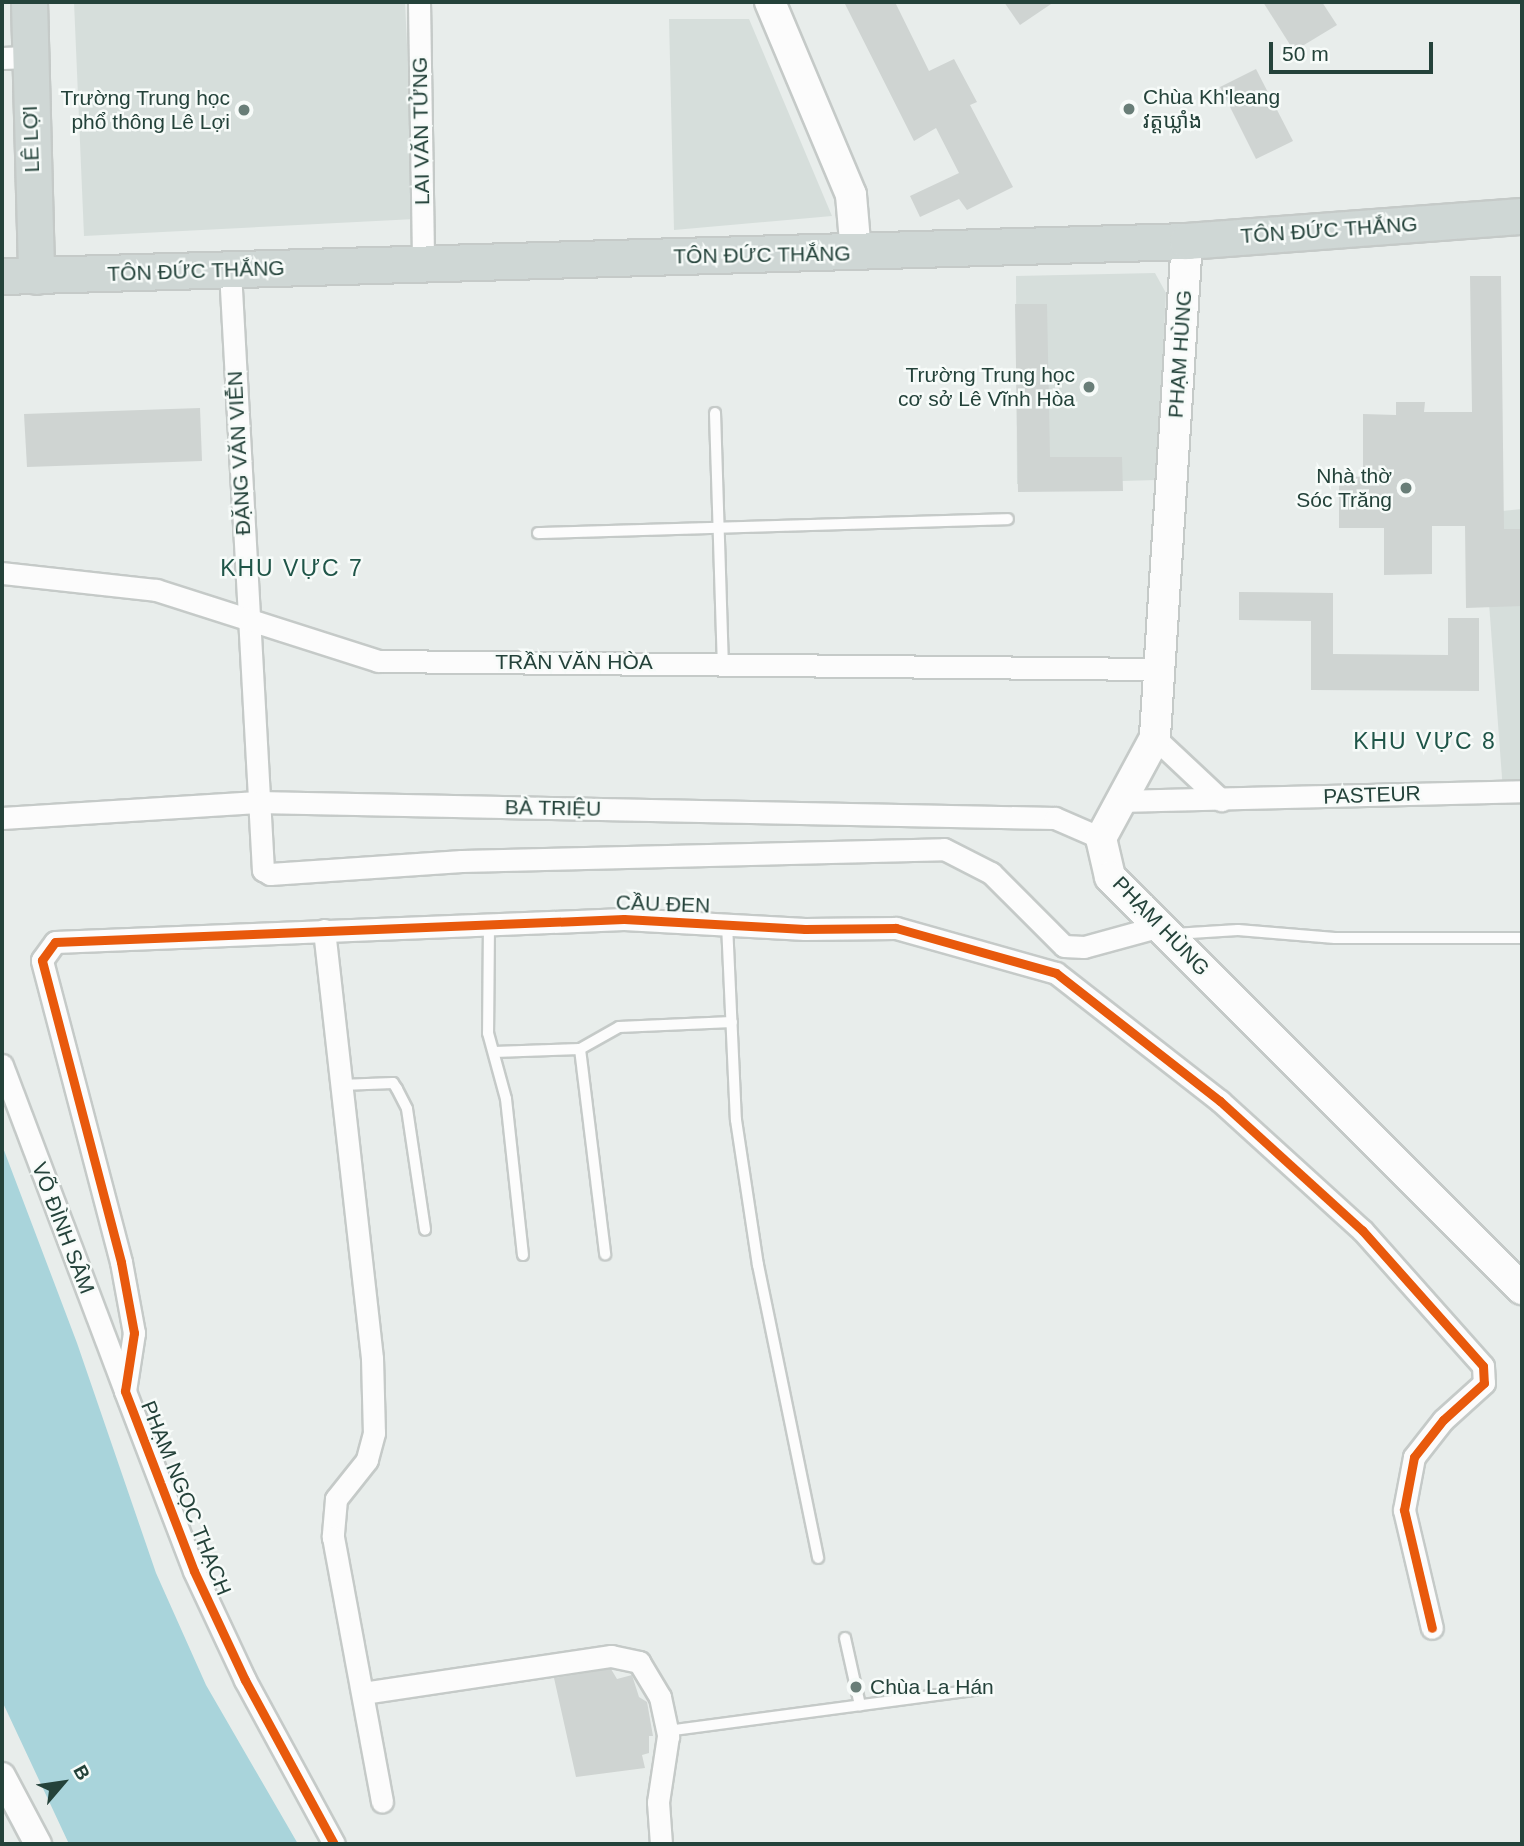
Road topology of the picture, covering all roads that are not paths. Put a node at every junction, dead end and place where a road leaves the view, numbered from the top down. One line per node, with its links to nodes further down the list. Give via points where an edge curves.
1 (29, 2): 4 (main road, LÊ LỢI)
2 (419, 2): 8 (street, LAI VĂN TỬNG)
3 (770, 2): 7 (main road, via 851,195)
4 (15, 58): 11 (main road, LÊ LỢI)
5 (1522, 216): 6 (main road, TÔN ĐỨC THẮNG)
6 (1187, 241): 7 (main road, TÔN ĐỨC THẮNG); 19 (main road, PHẠM HÙNG)
7 (856, 253): 8 (main road, TÔN ĐỨC THẮNG)
8 (423, 261): 9 (main road, TÔN ĐỨC THẮNG)
9 (230, 271): 11 (main road, TÔN ĐỨC THẮNG); 17 (street, ĐẶNG VĂN VIỄN)
10 (2, 276): 11 (main road, TÔN ĐỨC THẮNG)
11 (36, 276)
12 (715, 414): 14 (lane)
13 (1008, 519): 14 (lane)
14 (718, 526): 15 (lane); 18 (lane)
15 (538, 533)
16 (2, 573): 17 (street, TRẦN VĂN HÒA, via 156,590)
17 (247, 615): 18 (street, TRẦN VĂN HÒA, via 379,661); 24 (street, ĐẶNG VĂN VIỄN)
18 (723, 663): 19 (street, TRẦN VĂN HÒA)
19 (1158, 669): 20 (main road, PHẠM HÙNG)
20 (1154, 738): 22 (street); 23 (main road, PHẠM HÙNG)
21 (1522, 791): 22 (street, PASTEUR)
22 (1221, 800): 23 (street, PASTEUR)
23 (1119, 801): 26 (main road, PHẠM HÙNG)
24 (257, 802): 25 (street, BÀ TRIỆU); 26 (street, BÀ TRIỆU, via 1055,818); 30 (street, ĐẶNG VĂN VIỄN, via 260,860 270,874 462,861 944,849 992,873 1065,946 1084,947)
25 (2, 818)
26 (1101, 838): 30 (main road, PHẠM HÙNG, via 1110,877)
27 (489, 924): 28 (street, CẦU ĐEN, via 624,919); 29 (street, CẦU ĐEN); 35 (lane, via 488,1033)
28 (727, 924): 33 (lane); 44 (street, CẦU ĐEN, via 896,928 1056,973 1220,1101 1362,1230 1483,1366 1484,1383 1443,1420 1414,1457 1404,1510)
29 (324, 930): 32 (street, CẦU ĐEN); 37 (street)
30 (1163, 930): 31 (lane, via 1335,938); 41 (main road, PHẠM HÙNG)
31 (1522, 938)
32 (55, 943): 42 (street, PHẠM NGỌC THẠCH, via 42,960 121,1262 134,1333)
33 (732, 1022): 34 (lane, via 619,1027); 43 (lane, via 736,1120 758,1265)
34 (580, 1049): 35 (lane); 39 (lane)
35 (494, 1052): 40 (lane, via 506,1099)
36 (2, 1065): 42 (street, VÕ ĐÌNH SÂM)
37 (341, 1085): 38 (lane, via 393,1083 397,1089 407,1109); 47 (street, via 372,1358 374,1433 367,1460 336,1499 333,1537)
38 (425, 1230)
39 (605, 1254)
40 (523, 1255)
41 (1522, 1289)
42 (125, 1391): 53 (street, PHẠM NGỌC THẠCH, via 194,1572 245,1680)
43 (818, 1558)
44 (1432, 1628)
45 (845, 1639): 48 (lane)
46 (974, 1690): 48 (lane)
47 (363, 1693): 49 (street, via 611,1656 639,1662 646,1671 660,1697); 51 (street)
48 (860, 1706): 49 (lane)
49 (667, 1731): 54 (street, via 658,1802)
50 (2, 1776): 52 (street)
51 (382, 1802)
52 (38, 1844)
53 (334, 1844)
54 (661, 1844)

